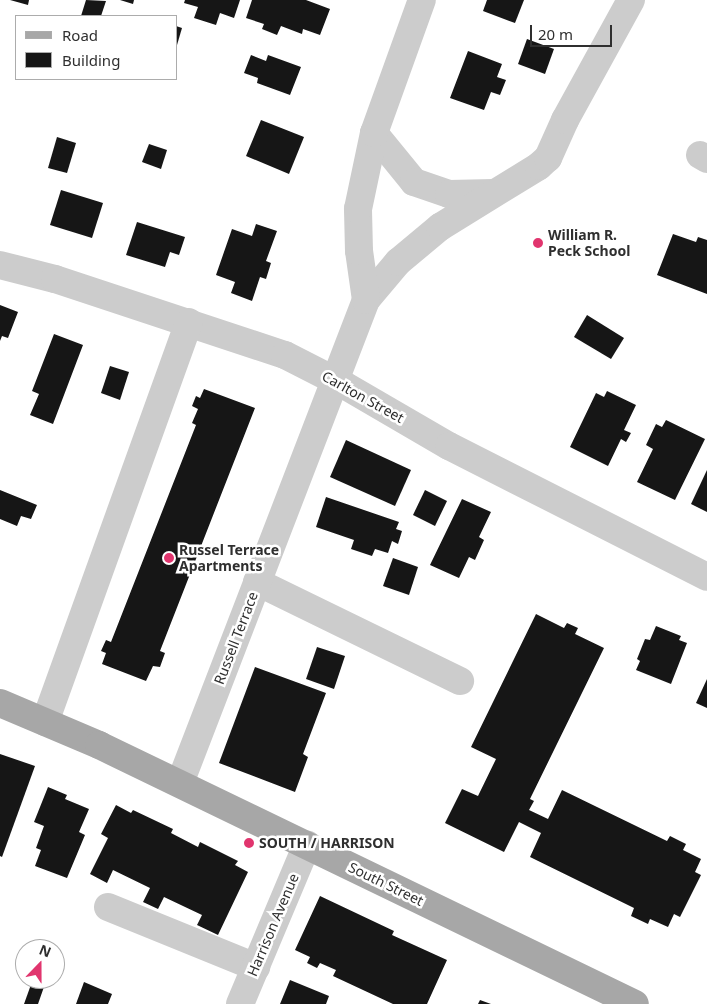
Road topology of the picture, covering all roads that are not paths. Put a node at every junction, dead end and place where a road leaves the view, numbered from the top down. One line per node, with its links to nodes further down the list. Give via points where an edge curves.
1 (422, 0): 3 (street)
2 (632, 0): 4 (street, via 565,120 548,158)
3 (374, 133): 4 (street, via 414,182 449,194); 6 (street, via 358,209 359,252)
4 (496, 192): 6 (street, via 440,227 398,262)
5 (0, 265): 7 (street, Carlton Street)
6 (366, 300): 8 (street, Russell Terrace)
7 (189, 322): 8 (street, Carlton Street, via 285,355); 13 (street)
8 (334, 380): 9 (street, Carlton Street, via 449,446); 10 (street, Russell Terrace)
9 (707, 577)
10 (257, 582): 11 (street); 14 (street, Russell Terrace)
11 (460, 681)
12 (0, 702): 13 (main road, South Street)
13 (45, 722): 14 (main road, South Street, via 100,744)
14 (180, 783): 15 (main road, South Street)
15 (307, 845): 17 (street, Harrison Avenue); 18 (main road, South Street)
16 (108, 907): 17 (street)
17 (256, 967): 19 (street, Harrison Avenue)
18 (629, 1003)
19 (240, 1004)

